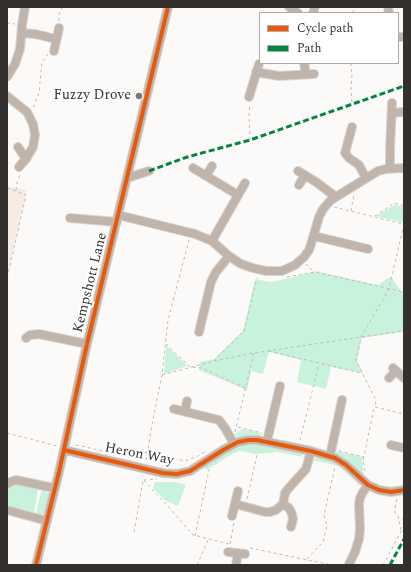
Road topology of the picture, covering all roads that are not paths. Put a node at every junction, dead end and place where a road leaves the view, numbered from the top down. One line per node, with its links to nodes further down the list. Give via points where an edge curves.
1 (25, 7): 4 (street)
2 (168, 7): 24 (street, Kempshott Lane)
3 (59, 28): 5 (street)
4 (22, 33): 5 (street); 8 (street, via 20,49)
5 (56, 40): 6 (street)
6 (54, 51)
7 (305, 64): 10 (street, via 310,74 279,76 258,68)
8 (7, 76)
9 (7, 96): 16 (street, via 27,112 33,124 33,147)
10 (250, 97)
11 (392, 103): 13 (street)
12 (402, 112): 13 (street)
13 (392, 113): 20 (street)
14 (352, 127): 25 (street, via 345,153 359,165)
15 (18, 147): 16 (street)
16 (26, 159): 18 (street)
17 (212, 166): 23 (street)
18 (19, 167)
19 (193, 168): 23 (street)
20 (390, 168): 21 (street); 25 (street)
21 (404, 168)
22 (149, 170): 24 (street)
23 (206, 176): 28 (street)
24 (127, 178): 31 (street, Kempshott Lane)
25 (366, 178): 29 (street)
26 (245, 183): 28 (street)
27 (299, 185): 29 (street, via 301,173)
28 (238, 195): 33 (street)
29 (336, 197): 32 (street, via 326,205 319,217)
30 (70, 218): 31 (street)
31 (118, 219): 33 (street, via 189,232); 38 (street, Kempshott Lane)
32 (314, 236): 34 (street); 35 (street, via 302,260 282,270 258,269 241,264)
33 (212, 241): 35 (street)
34 (368, 249)
35 (229, 256): 36 (street, via 211,282)
36 (199, 332)
37 (26, 338): 38 (street, via 39,334)
38 (87, 344): 49 (street, Kempshott Lane)
39 (389, 378): 40 (street, via 395,370)
40 (404, 378)
41 (280, 386): 47 (street)
42 (342, 400): 52 (street)
43 (187, 402): 45 (street)
44 (174, 409): 45 (street)
45 (185, 412): 46 (street, via 219,420)
46 (232, 441): 47 (street, Heron Way); 49 (street, Heron Way, via 195,467 186,472 173,474)
47 (267, 441): 51 (street, Heron Way)
48 (391, 445): 50 (street)
49 (62, 448): 62 (street, Kempshott Lane)
50 (404, 448)
51 (311, 451): 52 (street, Heron Way); 59 (street, via 306,469 288,488)
52 (330, 456): 53 (street, Heron Way, via 343,462)
53 (366, 483): 56 (street, Heron Way, via 383,491); 65 (street, via 359,504 359,539)
54 (7, 484): 55 (street, via 16,480)
55 (49, 487)
56 (402, 490)
57 (238, 491): 58 (street)
58 (235, 504): 59 (street, via 270,512); 61 (street)
59 (283, 504): 63 (street, via 292,514)
60 (7, 510): 62 (street)
61 (232, 516)
62 (47, 521): 66 (street, Kempshott Lane)
63 (291, 526)
64 (228, 552): 67 (street, via 244,551)
65 (349, 564)
66 (36, 565)
67 (236, 565)

